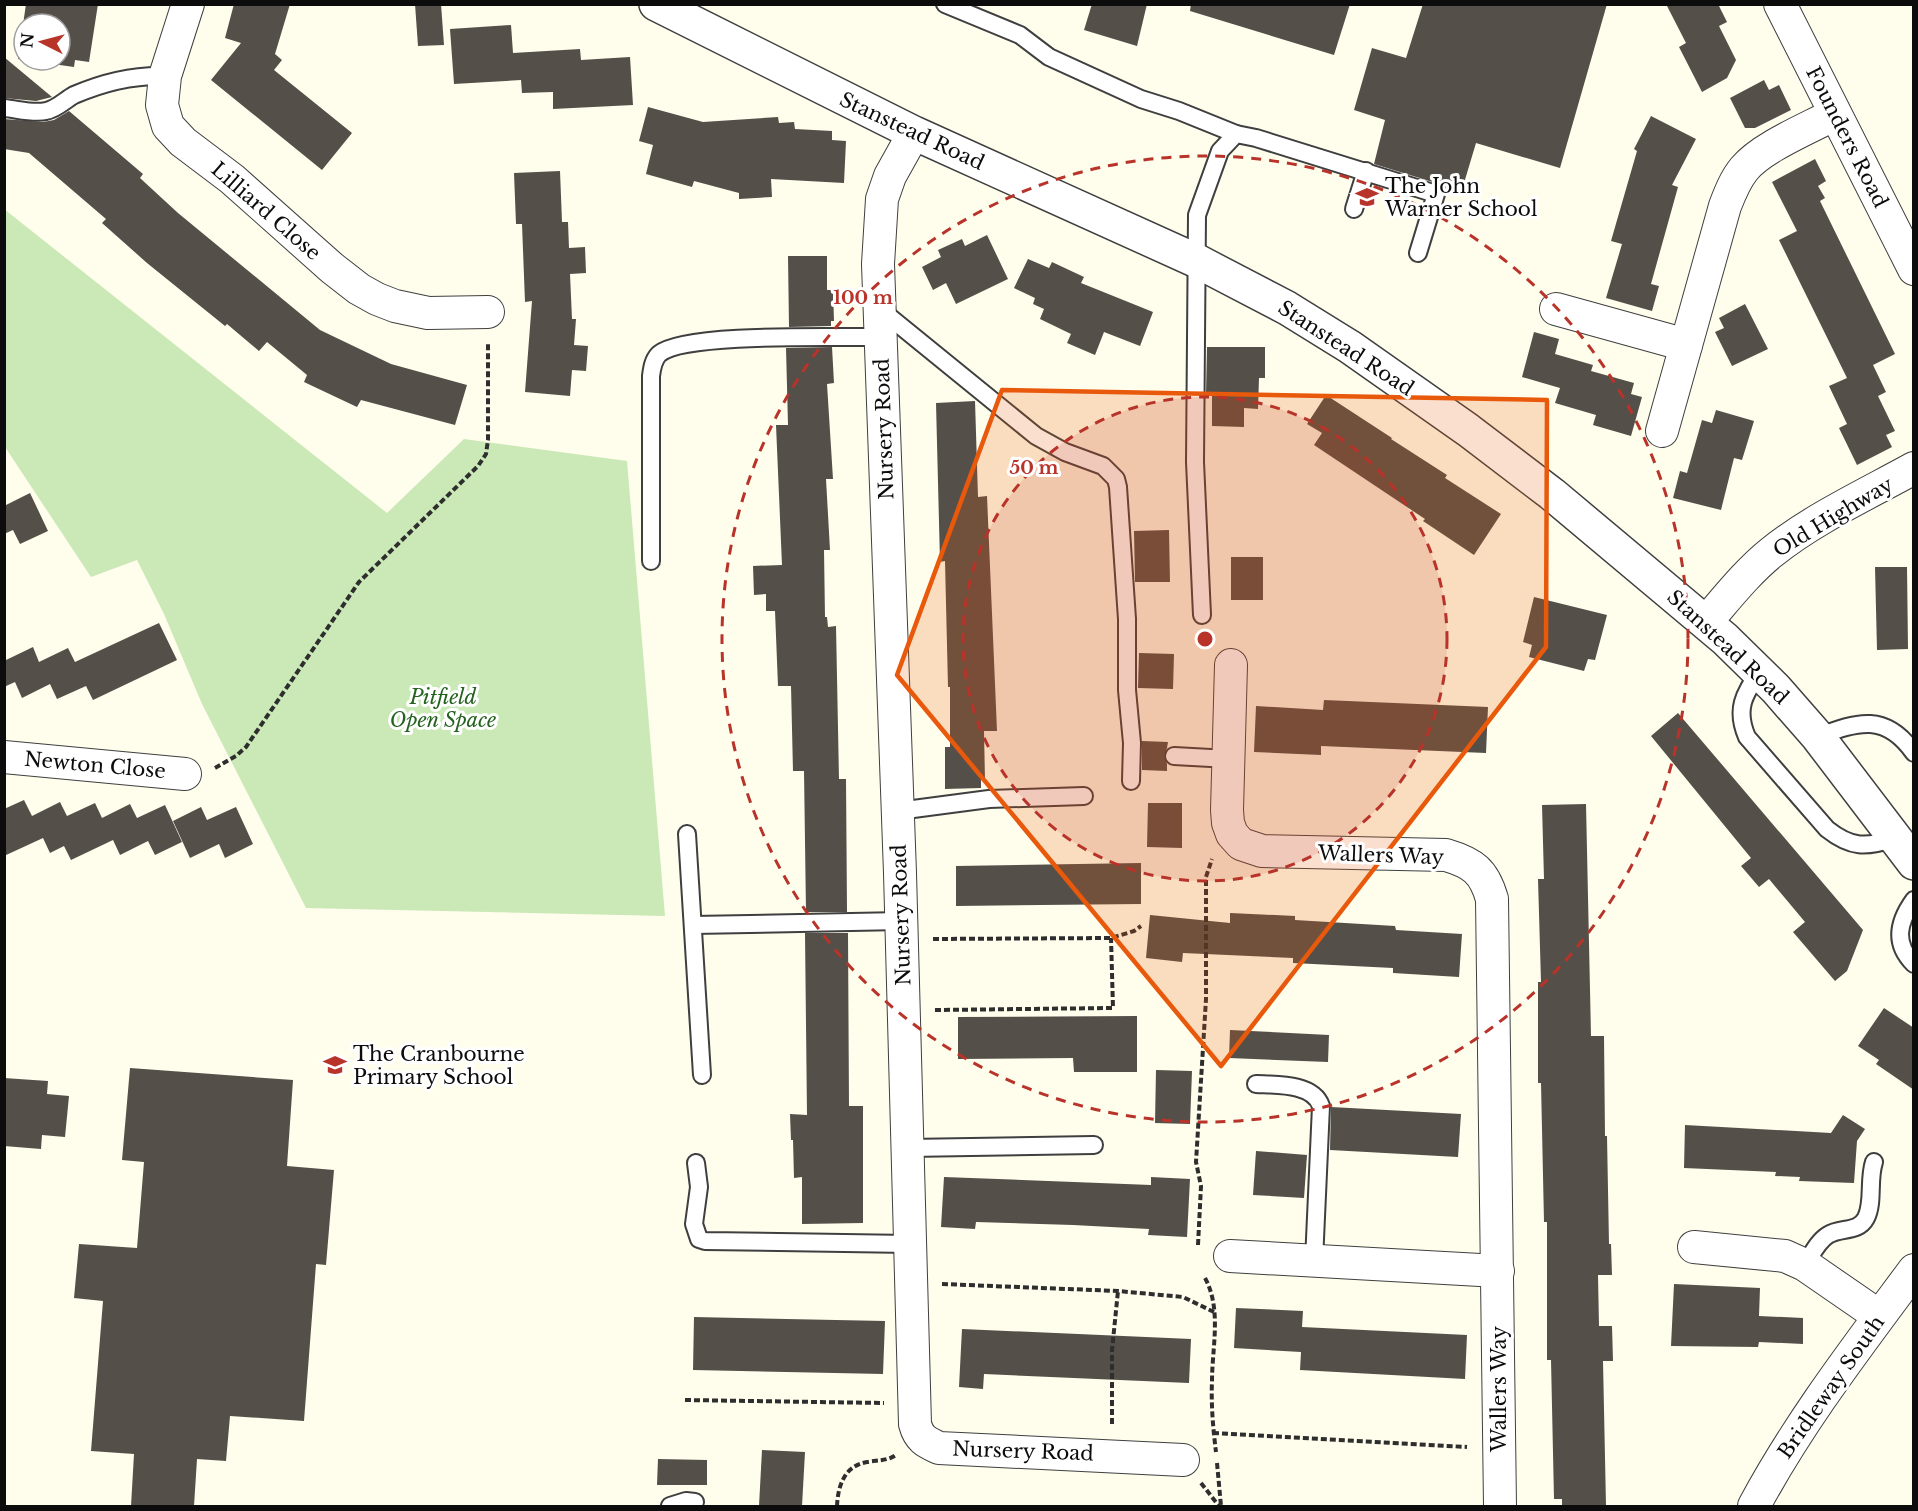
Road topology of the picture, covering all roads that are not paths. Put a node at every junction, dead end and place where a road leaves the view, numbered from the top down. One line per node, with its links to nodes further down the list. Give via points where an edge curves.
1 (188, 4): 5 (street, Lilliard Close)
2 (656, 4): 8 (street, Stanstead Road)
3 (945, 4): 9 (lane, via 1020,35 1049,57 1141,99)
4 (1780, 4): 7 (street, Founders Road)
5 (165, 76): 6 (lane, via 136,76 110,82 48,111); 16 (street, Lilliard Close, via 162,105 168,126 359,289 411,310)
6 (4, 108)
7 (1835, 114): 14 (street, Founders Road); 18 (street, via 1766,151 1744,168 1725,206)
8 (914, 132): 13 (street, Stanstead Road); 17 (street, Nursery Road, via 882,199)
9 (1236, 134): 10 (lane); 13 (lane, via 1220,151 1197,215)
10 (1366, 171): 11 (lane); 12 (lane, via 1436,194)
11 (1354, 209)
12 (1418, 253)
13 (1197, 261): 22 (lane, via 1195,462); 23 (street, Stanstead Road, via 1314,323 1388,372 1552,494)
14 (1912, 261)
15 (1556, 309): 18 (street)
16 (488, 312)
17 (881, 323): 21 (lane, via 719,339 678,346 658,355 651,376); 32 (lane, via 1036,436 1103,466 1116,479 1126,619); 34 (street, Nursery Road)
18 (1686, 345): 19 (street)
19 (1662, 432)
20 (1914, 468): 23 (street, Old Highway, via 1798,533 1746,577)
21 (651, 561)
22 (1202, 615)
23 (1706, 622): 25 (street, Stanstead Road)
24 (1232, 665): 30 (street)
25 (1759, 672): 26 (street, Stanstead Road); 36 (lane, via 1741,703 1747,737 1837,837 1865,846 1877,844)
26 (1818, 737): 27 (lane, via 1844,726 1868,723 1890,728); 36 (street, Stanstead Road)
27 (1914, 753)
28 (1174, 756): 30 (lane)
29 (4, 757): 31 (street, Newton Close)
30 (1229, 759): 53 (street, Wallers Way, via 1227,810 1232,834 1241,844 1262,851 1446,855 1483,874 1492,899)
31 (184, 774)
32 (1131, 781)
33 (1084, 796): 34 (lane, via 989,799)
34 (898, 811): 39 (street, Nursery Road)
35 (687, 834): 38 (lane)
36 (1904, 851)
37 (1914, 900): 40 (lane, via 1898,933 1904,953)
38 (693, 925): 39 (lane); 41 (lane)
39 (902, 930): 44 (street, Nursery Road)
40 (1914, 964)
41 (702, 1075)
42 (1256, 1084): 50 (lane, via 1293,1087 1319,1099)
43 (1094, 1145): 44 (lane)
44 (908, 1148): 47 (street, Nursery Road)
45 (1874, 1162): 51 (lane, via 1864,1221 1858,1227 1830,1233)
46 (696, 1163): 47 (lane, via 699,1187 694,1224 699,1239)
47 (910, 1244): 55 (street, Nursery Road, via 915,1424 918,1436 926,1443 956,1450)
48 (1694, 1247): 51 (street, via 1775,1254)
49 (1230, 1256): 50 (street)
50 (1314, 1261): 53 (street)
51 (1805, 1265): 54 (street)
52 (1914, 1270): 54 (street, Bridleway South)
53 (1498, 1271): 58 (street, Wallers Way)
54 (1880, 1317): 59 (street, Bridleway South, via 1806,1419)
55 (1183, 1460)
56 (695, 1502): 57 (lane)
57 (670, 1506)
58 (1500, 1506)
59 (1754, 1506)

